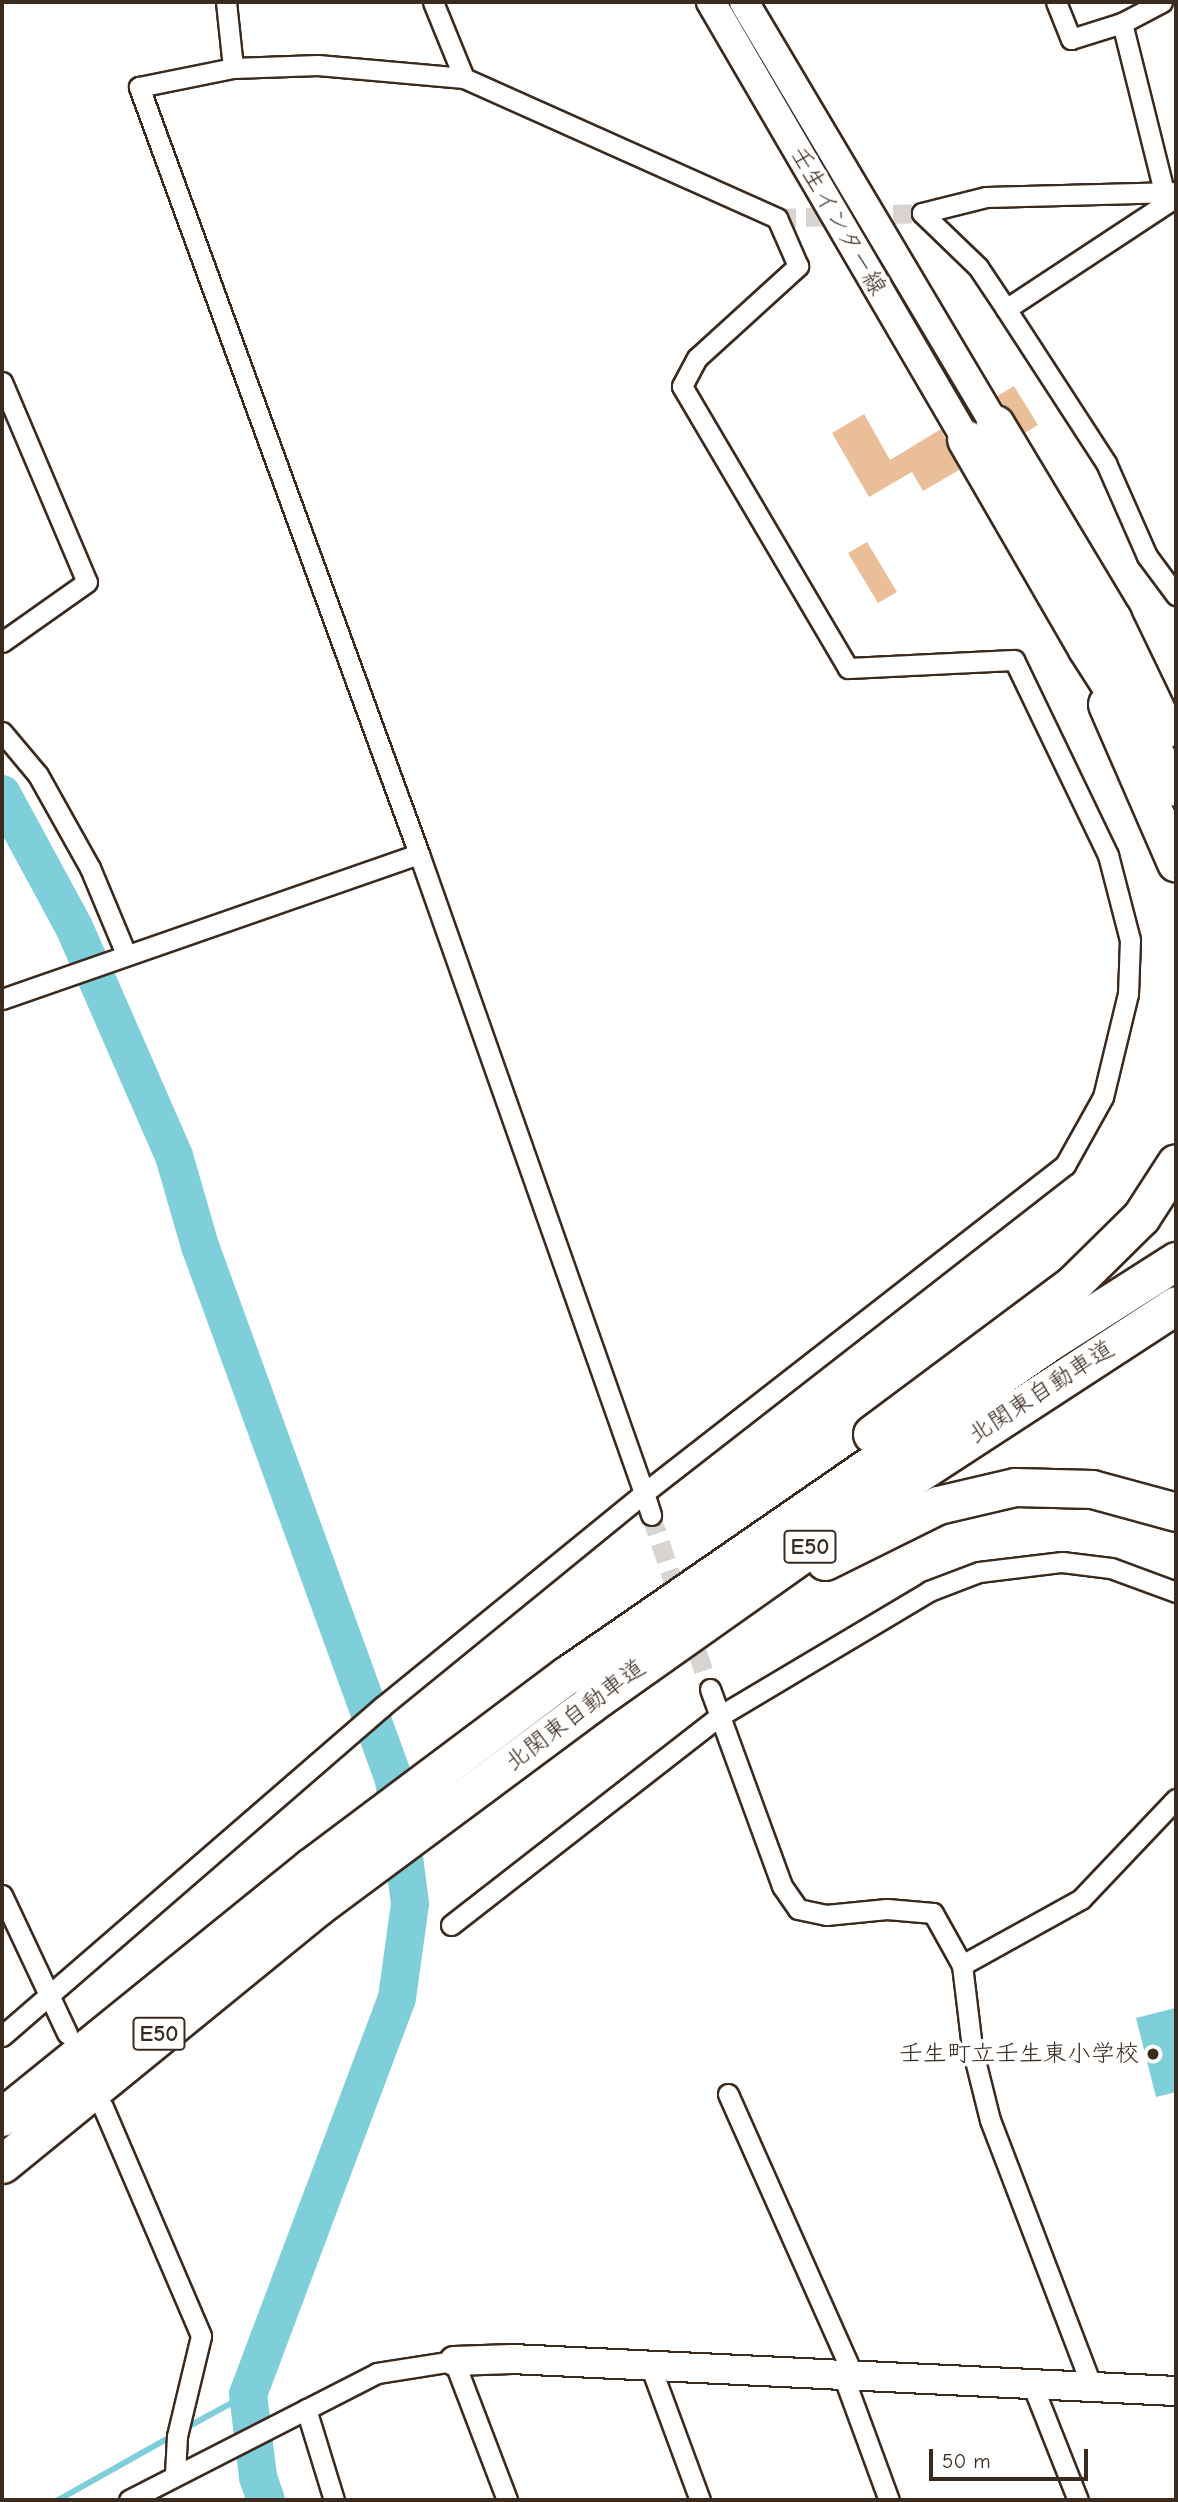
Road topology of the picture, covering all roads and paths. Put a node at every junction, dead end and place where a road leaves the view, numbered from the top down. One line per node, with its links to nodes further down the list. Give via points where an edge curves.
1 (226, 2): 8 (street)
2 (433, 2): 9 (street)
3 (712, 2): 13 (main road, 壬生インター線)
4 (744, 2): 13 (main road, 壬生インター線)
5 (1056, 2): 7 (street, via 1071,39)
6 (1162, 2): 7 (street)
7 (1122, 23): 10 (street)
8 (233, 68): 9 (street, via 318,65); 22 (street, via 139,88)
9 (464, 78): 29 (street, via 777,218 797,266 697,358 682,386 848,668 1014,660 1108,855 1130,940 1128,994 1103,1097 1065,1165)
10 (1172, 193): 11 (street); 11 (street, via 986,197 922,213 978,267)
11 (1006, 309): 14 (street, via 1106,463 1147,556)
12 (2, 382): 16 (street, via 87,582)
13 (981, 432): 15 (highway); 17 (highway)
14 (1176, 595)
15 (1112, 619): 18 (highway); 20 (highway)
16 (2, 642)
17 (1086, 647): 21 (highway); 23 (highway)
18 (1176, 702)
19 (2, 732): 24 (street, via 38,775 90,868)
20 (1176, 748)
21 (1176, 787)
22 (419, 854): 24 (street); 29 (street)
23 (1176, 863)
24 (127, 954): 25 (street)
25 (2, 999)
26 (1176, 1163): 33 (highway, via 1141,1217 1072,1285 712,1553)
27 (1176, 1261): 33 (highway, 北関東自動車道 / E50, via 1027,1357)
28 (1176, 1305): 37 (highway, 北関東自動車道 / E50, via 739,1595)
29 (644, 1493): 31 (street); 41 (street, via 315,1762)
30 (1176, 1512): 37 (highway, via 1131,1497 1057,1486 1015,1488 928,1509 803,1575 596,1720)
31 (651, 1515)
32 (1176, 1592): 35 (street, via 1111,1568 1062,1562 979,1572 929,1591)
33 (567, 1675): 46 (highway, 北関東自動車道 / E50, via 311,1867)
34 (710, 1689): 35 (street)
35 (718, 1717): 39 (street); 40 (street, via 782,1886 798,1909 826,1916 887,1909 933,1913)
36 (1176, 1799): 40 (street, via 1081,1899)
37 (455, 1805): 47 (highway, 北関東自動車道 / E50, via 317,1907)
38 (2, 1895): 41 (street)
39 (451, 1926)
40 (962, 1965): 52 (street, via 972,2048 990,2120)
41 (49, 1994): 42 (street); 43 (street)
42 (67, 2033)
43 (2, 2036)
44 (728, 2094): 50 (street, via 848,2364)
45 (103, 2107): 55 (street, via 201,2336 177,2436)
46 (2, 2117)
47 (2, 2164)
48 (454, 2361): 49 (main road); 54 (street, via 377,2373); 58 (street)
49 (650, 2365): 50 (main road); 59 (street)
50 (844, 2378): 51 (main road); 60 (street)
51 (1032, 2384): 52 (main road); 61 (street)
52 (1092, 2387): 53 (main road)
53 (1176, 2391)
54 (306, 2409): 55 (street); 57 (street)
55 (175, 2475): 56 (street)
56 (129, 2500)
57 (334, 2500)
58 (506, 2500)
59 (700, 2500)
60 (889, 2500)
61 (1078, 2500)

